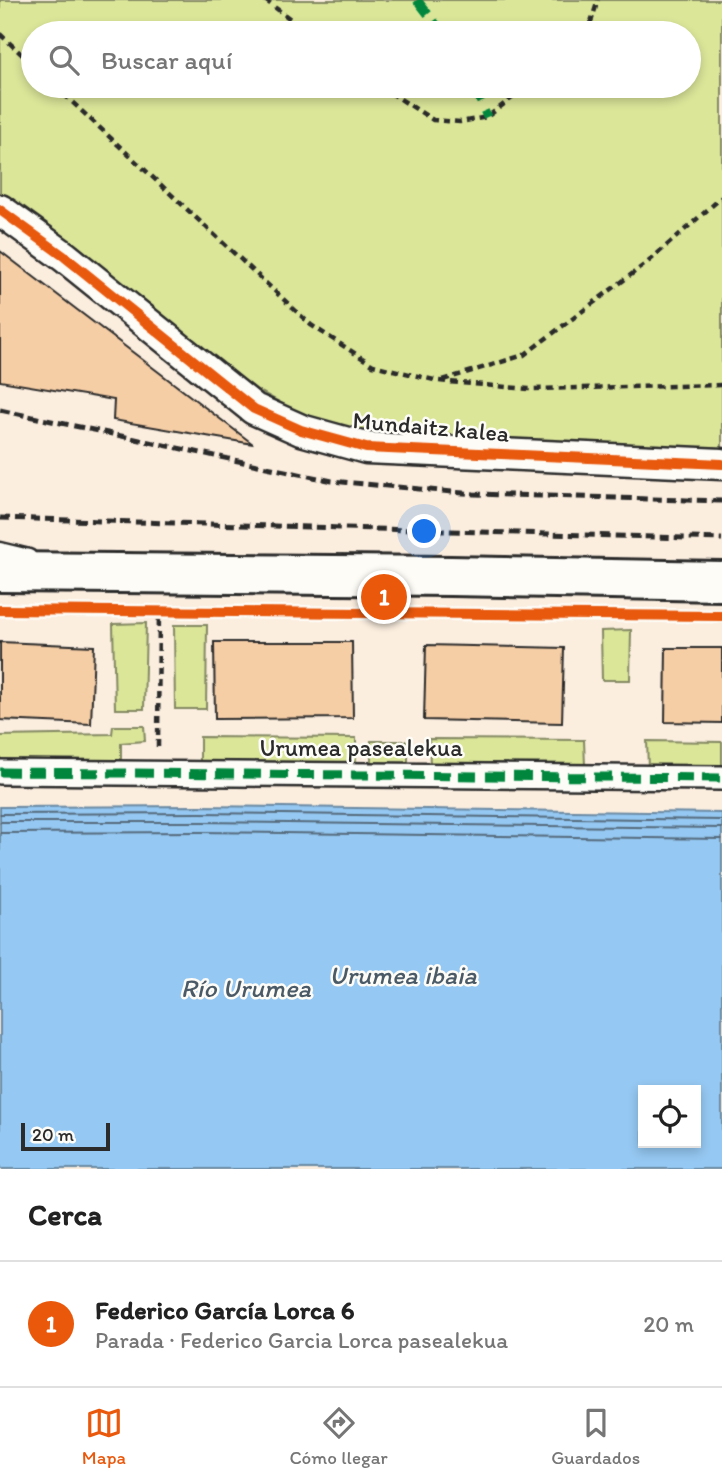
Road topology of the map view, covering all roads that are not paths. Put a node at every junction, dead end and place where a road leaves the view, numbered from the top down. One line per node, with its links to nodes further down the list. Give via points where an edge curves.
1 (0, 210): 2 (street, Mundaitz kalea, via 254,409 301,430 366,448)
2 (722, 464)
3 (0, 550): 5 (lane)
4 (0, 572): 5 (main road)
5 (97, 573): 6 (main road)
6 (722, 581)
7 (0, 772): 8 (street, Urumea pasealekua)
8 (722, 778)

